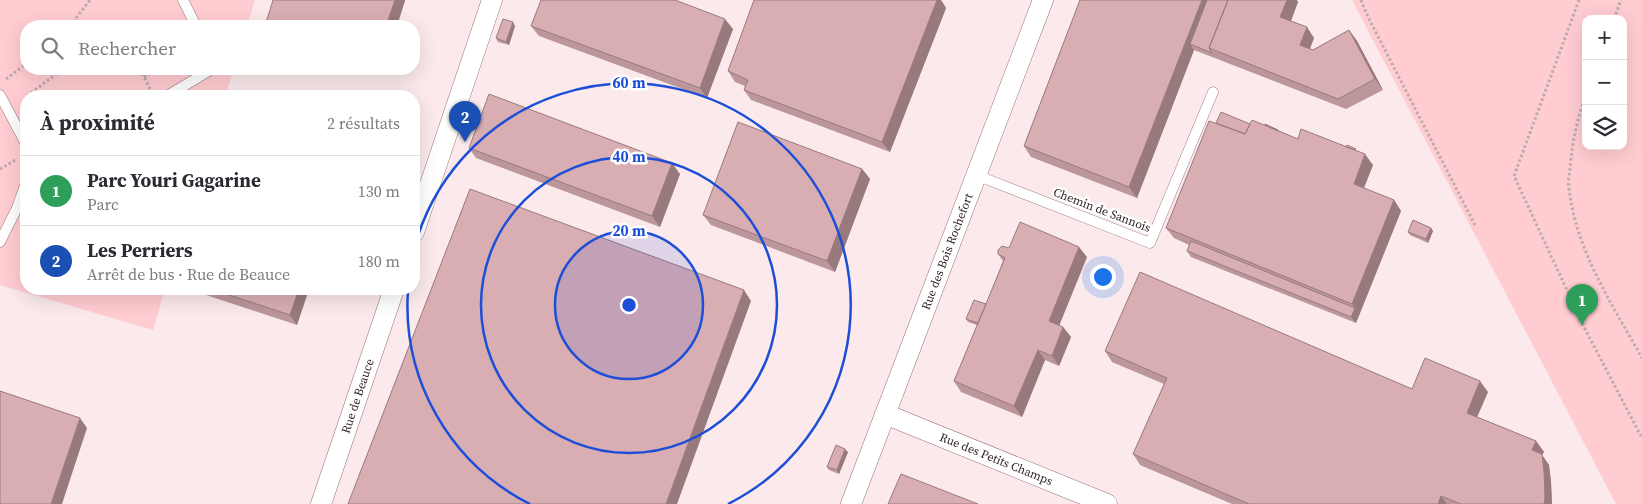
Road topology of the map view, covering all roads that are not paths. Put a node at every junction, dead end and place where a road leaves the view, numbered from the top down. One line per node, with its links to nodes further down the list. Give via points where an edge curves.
1 (183, 0): 4 (lane)
2 (492, 0): 12 (street)
3 (1043, 0): 10 (street, Rue des Bois Rochefort)
4 (193, 20)
5 (202, 75): 6 (lane)
6 (177, 90)
7 (1213, 92): 10 (lane, Chemin de Sannois, via 1150,243)
8 (0, 94): 9 (lane)
9 (20, 132)
10 (976, 175): 15 (street, Rue des Bois Rochefort)
11 (20, 200): 13 (lane)
12 (420, 214)
13 (0, 242)
14 (392, 295): 16 (street, Rue de Beauce)
15 (885, 414): 17 (street, Rue des Bois Rochefort); 18 (street, Rue des Petits Champs)
16 (321, 504)
17 (851, 504)
18 (1107, 504)

